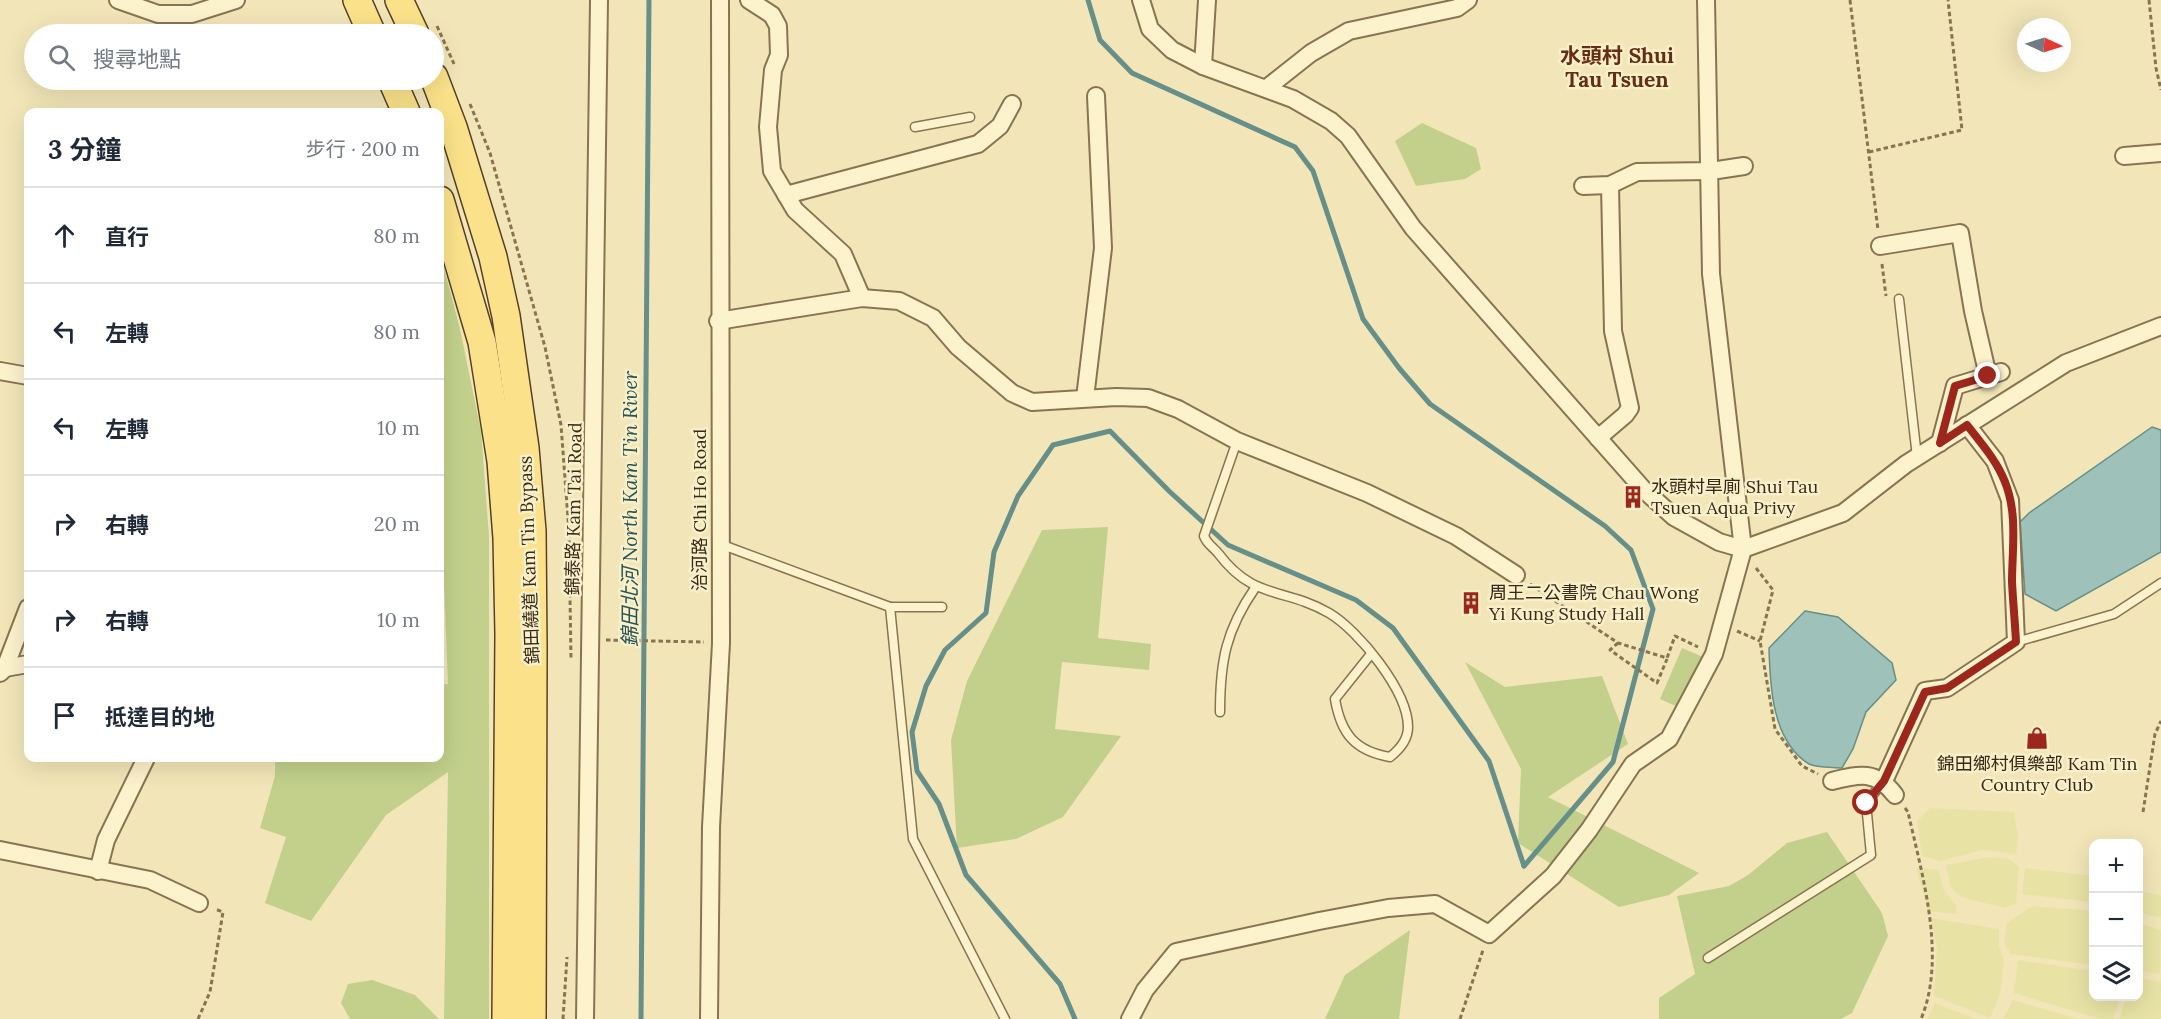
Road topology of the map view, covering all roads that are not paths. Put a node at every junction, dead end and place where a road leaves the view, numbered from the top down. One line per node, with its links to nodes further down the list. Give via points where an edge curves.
1 (118, 0): 2 (street, via 158,14 192,14)
2 (236, 0)
3 (357, 0): 12 (main road)
4 (399, 0): 13 (main road)
5 (599, 0): 68 (street, 錦泰路 Kam Tai Road)
6 (720, 0): 34 (street, 治河路 Chi Ho Road)
7 (749, 0): 29 (street, via 772,15 778,26 768,127 772,171)
8 (1141, 0): 14 (street, via 1145,18 1157,37)
9 (1207, 0): 14 (street)
10 (1468, 0): 15 (street, via 1457,8 1349,31 1311,53)
11 (1706, 0): 26 (street)
12 (368, 24)
13 (410, 24)
14 (1203, 66): 15 (street)
15 (1268, 87): 40 (street, via 1322,115 1348,136 1413,228)
16 (396, 90): 20 (main road)
17 (439, 90): 67 (main road, 錦田繞道 Kam Tin Bypass, via 494,257 525,448 532,531)
18 (1096, 96): 38 (street, via 1103,248)
19 (1012, 104): 29 (street, via 1000,126 978,144)
20 (404, 108)
21 (970, 117): 22 (lane)
22 (915, 127)
23 (2161, 153): 24 (street)
24 (2124, 156)
25 (1744, 166): 26 (street)
26 (1711, 171): 27 (street, via 1637,172); 45 (street, via 1711,274)
27 (1610, 185): 28 (street); 40 (street, via 1613,331 1630,408)
28 (1583, 186)
29 (786, 195): 32 (street, via 795,210 843,254)
30 (444, 214): 66 (main road, 錦田繞道 Kam Tin Bypass, via 482,342 503,483 509,634)
31 (1880, 246): 42 (street, via 1960,233 1973,311 1995,374 1955,386)
32 (862, 298): 34 (street); 38 (street, via 899,301 933,318 958,347 1022,398 1032,402)
33 (1899, 299): 43 (lane)
34 (718, 321): 44 (street, 治河路 Chi Ho Road)
35 (2161, 326): 39 (street, via 2066,363)
36 (0, 371): 37 (street)
37 (24, 375)
38 (1085, 398): 41 (street, via 1148,398 1178,409)
39 (1967, 425): 42 (street); 52 (street, via 1995,461 2010,500)
40 (1598, 438): 45 (street, via 1674,518 1719,542)
41 (1237, 441): 46 (street, via 1367,492 1456,536); 48 (lane, via 1204,536 1230,570)
42 (1940, 443): 43 (street)
43 (1917, 457): 45 (street, via 1843,513)
44 (720, 544): 49 (lane); 69 (street, 治河路 Chi Ho Road, via 721,643 711,827)
45 (1743, 549): 70 (street, via 1713,654 1669,740 1633,764 1553,876 1489,934 1435,904 1388,908 1176,952 1145,990)
46 (1516, 575)
47 (2161, 583): 52 (lane, via 2114,614)
48 (1255, 588): 53 (lane, via 1327,612 1350,627); 56 (lane, via 1240,610 1223,656)
49 (890, 607): 50 (lane); 65 (lane, via 913,839)
50 (942, 607)
51 (24, 618): 55 (street)
52 (2016, 642): 59 (street, via 1947,688 1925,692)
53 (1371, 654): 53 (lane, via 1402,704 1408,728 1402,747 1390,758 1371,754 1355,744 1342,726 1335,699)
54 (24, 665): 55 (street)
55 (2, 670)
56 (1220, 712)
57 (144, 762): 62 (street, via 106,840)
58 (1832, 781): 59 (street, via 1859,774)
59 (1884, 781): 60 (street); 64 (lane, via 1866,803 1871,855)
60 (1895, 795)
61 (0, 850): 62 (street)
62 (99, 871): 63 (street, via 150,880)
63 (199, 903)
64 (1708, 958)
65 (1005, 1018)
66 (506, 1019)
67 (532, 1019)
68 (585, 1019)
69 (709, 1019)
70 (1130, 1019)

